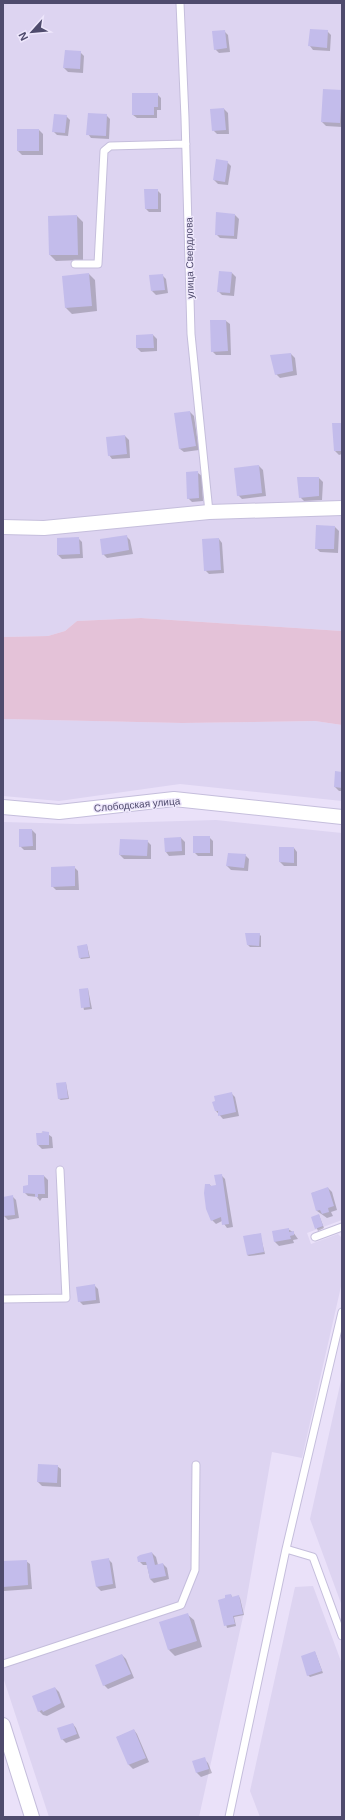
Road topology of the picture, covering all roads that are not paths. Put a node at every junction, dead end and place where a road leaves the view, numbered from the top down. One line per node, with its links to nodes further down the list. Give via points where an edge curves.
1 (180, 3): 2 (lane, улица Свердлова)
2 (186, 144): 3 (lane, via 110,146 104,151 98,264); 5 (lane, улица Свердлова, via 190,334)
3 (76, 264)
4 (342, 508): 5 (street)
5 (209, 512): 6 (street, via 44,528)
6 (3, 528)
7 (3, 807): 8 (street, Слободская улица, via 58,812 174,799)
8 (342, 817)
9 (60, 1170): 12 (lane, via 66,1298)
10 (342, 1227): 11 (lane)
11 (315, 1237)
12 (3, 1299)
13 (342, 1312): 15 (lane)
14 (196, 1465): 17 (lane, via 195,1570 181,1605)
15 (286, 1550): 16 (lane, via 313,1557); 20 (lane)
16 (342, 1636)
17 (3, 1664)
18 (3, 1725): 19 (street)
19 (32, 1817)
20 (229, 1817)

